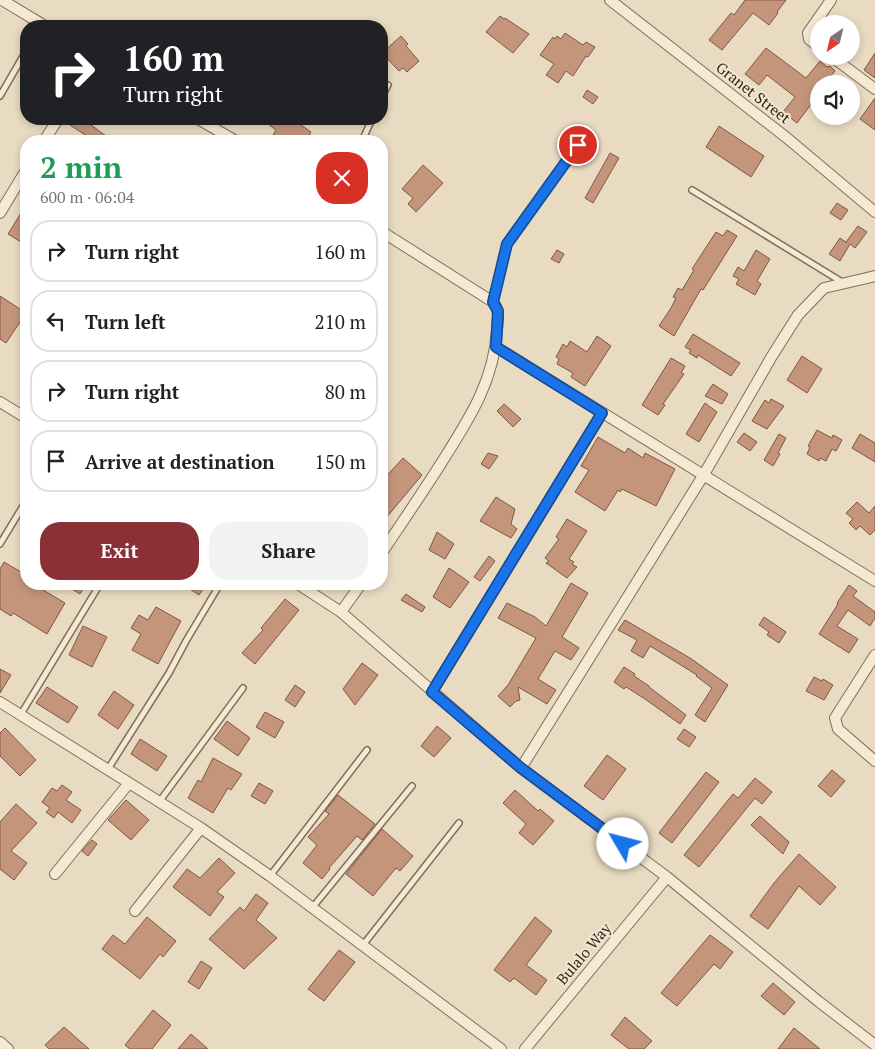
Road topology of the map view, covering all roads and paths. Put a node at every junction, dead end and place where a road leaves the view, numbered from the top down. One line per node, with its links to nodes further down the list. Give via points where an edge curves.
1 (2, 0): 5 (street)
2 (610, 0): 15 (street, Granet Street, via 787,138)
3 (831, 0): 4 (street)
4 (821, 15)
5 (33, 20)
6 (20, 61): 9 (lane)
7 (843, 65): 8 (street)
8 (875, 89)
9 (0, 96)
10 (208, 125): 11 (street)
11 (226, 135)
12 (578, 145): 20 (lane, via 507,244)
13 (20, 180): 16 (street)
14 (692, 190): 19 (lane)
15 (875, 212)
16 (0, 213)
17 (388, 235): 20 (street)
18 (874, 278): 19 (street)
19 (842, 282): 25 (street, via 824,288 798,315)
20 (493, 302): 21 (street, via 498,311)
21 (496, 347): 23 (street); 28 (street, via 490,372 472,412)
22 (0, 402): 24 (street)
23 (602, 413): 25 (street); 37 (street)
24 (20, 414)
25 (703, 476): 29 (street); 42 (street)
26 (20, 511): 27 (lane)
27 (0, 544)
28 (388, 544)
29 (875, 581)
30 (96, 590): 39 (lane)
31 (216, 590): 43 (lane)
32 (307, 590): 34 (street)
33 (357, 590): 34 (street)
34 (341, 612): 37 (street)
35 (875, 655): 41 (street, via 835,718 838,728)
36 (243, 688): 46 (lane)
37 (432, 692): 42 (street)
38 (0, 702): 39 (street)
39 (21, 714): 43 (street)
40 (367, 750): 50 (lane)
41 (875, 761)
42 (521, 768): 51 (street)
43 (108, 770): 44 (street)
44 (129, 783): 46 (street); 49 (street)
45 (412, 786): 52 (lane)
46 (159, 802): 48 (street)
47 (459, 823): 54 (lane)
48 (201, 828): 50 (street); 53 (street)
49 (55, 874)
50 (270, 876): 52 (street)
51 (667, 877): 56 (street); 59 (street, Bulalo Way)
52 (312, 908): 54 (street)
53 (135, 910)
54 (363, 946): 58 (street)
55 (0, 1042): 57 (street)
56 (875, 1045)
57 (8, 1049)
58 (501, 1049)
59 (525, 1049)

